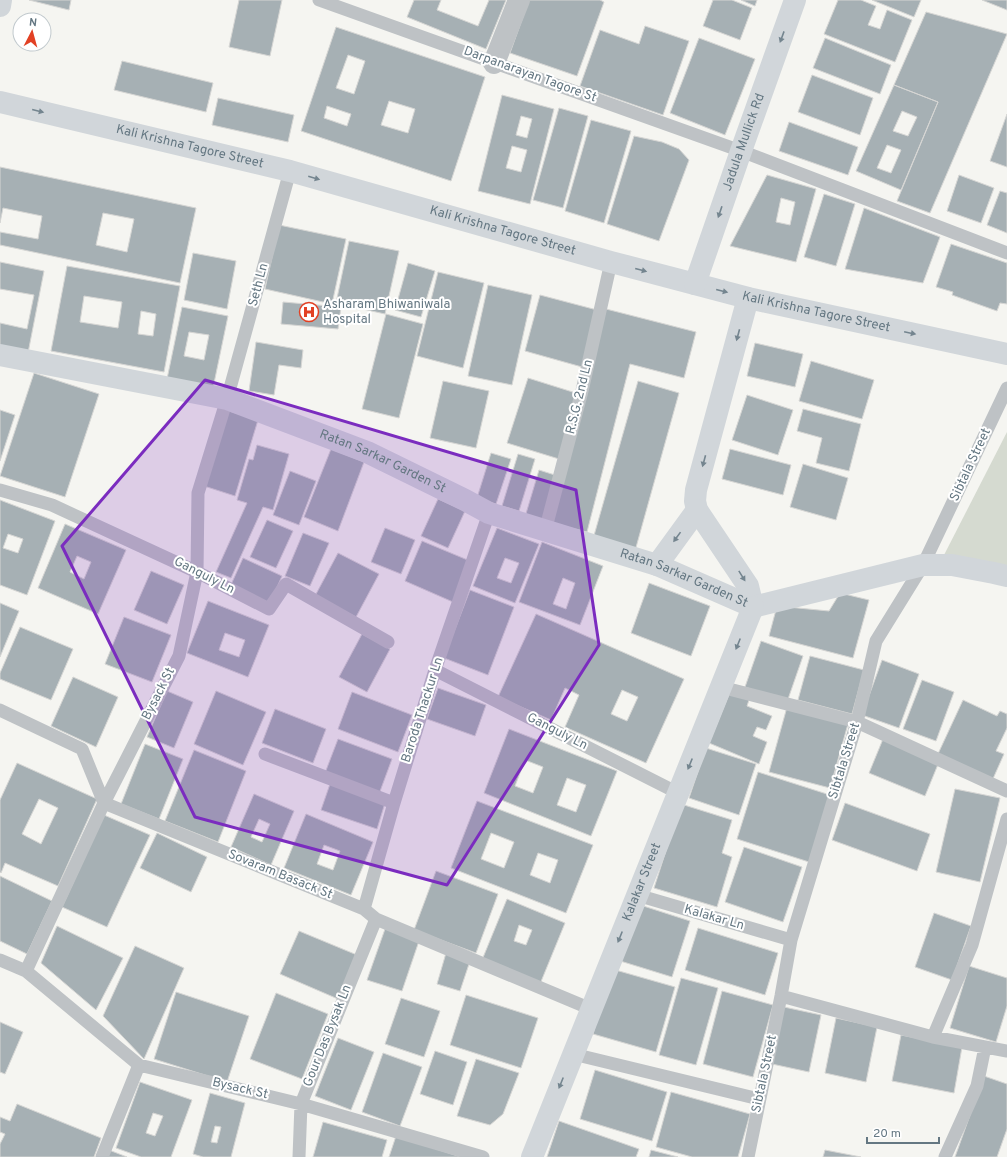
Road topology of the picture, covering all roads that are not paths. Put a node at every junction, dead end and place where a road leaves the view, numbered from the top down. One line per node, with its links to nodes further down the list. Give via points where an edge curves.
1 (1, 0): 5 (main road)
2 (319, 0): 6 (lane, Darpanarayan Tagore St)
3 (519, 0): 6 (street)
4 (795, 0): 8 (main road, Jadula Mullick Rd, one-way to 8)
5 (0, 6)
6 (494, 62): 8 (lane, Darpanarayan Tagore St)
7 (0, 102): 9 (main road, Kali Krishna Tagore Street, one-way to 9)
8 (741, 151): 10 (lane, Darpanarayan Tagore St); 12 (main road, Jadula Mullick Rd, one-way to 12)
9 (290, 171): 11 (main road, Kali Krishna Tagore Street, one-way to 11); 17 (lane, Seth Ln)
10 (1007, 253)
11 (611, 262): 12 (main road, Kali Krishna Tagore Street, one-way to 12); 21 (lane, R.S.G. 2nd Ln, via 582,391)
12 (695, 284): 13 (main road, Kali Krishna Tagore Street, one-way to 13)
13 (748, 298): 14 (main road, Kali Krishna Tagore Street, one-way to 14); 19 (main road, one-way to 19, via 696,490)
14 (1007, 354)
15 (0, 355): 17 (main road, Ratan Sarkar Garden St)
16 (1007, 388): 23 (lane, Sibtala Street)
17 (227, 399): 20 (main road, Ratan Sarkar Garden St, via 367,452); 24 (lane, Bysack St, via 198,493)
18 (0, 490): 24 (lane, Ganguly Ln, via 52,504)
19 (697, 510): 22 (main road, one-way to 22); 26 (main road, one-way to 26, via 748,586)
20 (489, 513): 21 (main road, Ratan Sarkar Garden St); 28 (lane, Baroda Thackur Ln)
21 (545, 531): 22 (main road, Ratan Sarkar Garden St)
22 (657, 564): 26 (main road, Ratan Sarkar Garden St)
23 (923, 565): 25 (main road, via 952,565); 26 (main road); 31 (lane, Sibtala Street, via 876,641)
24 (197, 572): 27 (lane, Ganguly Ln, via 269,609 286,584); 35 (lane, Bysack St, via 179,656)
25 (1007, 576)
26 (752, 607): 29 (main road, Kalakar Street, one-way to 29)
27 (388, 642)
28 (435, 670): 34 (lane, Ganguly Ln); 36 (lane, Baroda Thackur Ln)
29 (721, 687): 31 (lane); 34 (main road, Kalakar Street, one-way to 34)
30 (0, 710): 35 (lane, via 82,749)
31 (857, 722): 33 (lane); 41 (lane, Sibtala Street)
32 (264, 754): 36 (lane)
33 (1007, 791)
34 (678, 793): 38 (main road, Kalakar Street)
35 (104, 803): 39 (lane, Sovaram Basack St); 43 (lane, Bysack St)
36 (394, 803): 39 (lane, Baroda Thackur Ln)
37 (1007, 819): 46 (lane, via 972,945)
38 (637, 895): 41 (lane, Kalakar Ln); 45 (main road, Kalakar Street, one-way to 45)
39 (364, 909): 40 (lane, Sovaram Basack St)
40 (376, 919): 45 (lane, Sovaram Basack St); 52 (lane, Gour Das Bysak Ln)
41 (791, 940): 44 (lane, Sibtala Street)
42 (0, 960): 43 (lane, Bysack St)
43 (26, 971): 50 (lane, Bysack St)
44 (781, 996): 46 (lane); 51 (lane, Sibtala Street)
45 (591, 1009): 49 (main road, Kalakar Street)
46 (932, 1037): 47 (lane)
47 (985, 1047): 48 (lane); 58 (lane, via 977,1086)
48 (1007, 1051)
49 (573, 1054): 51 (lane); 56 (main road, Kalakar Street, one-way to 56)
50 (139, 1065): 52 (lane, Bysack St); 53 (lane)
51 (759, 1099): 57 (lane, Sibtala Street)
52 (301, 1104): 54 (lane, Gour Das Bysak Ln); 55 (lane, Bysack St)
53 (102, 1157)
54 (298, 1157)
55 (483, 1157)
56 (532, 1157)
57 (748, 1157)
58 (945, 1157)

